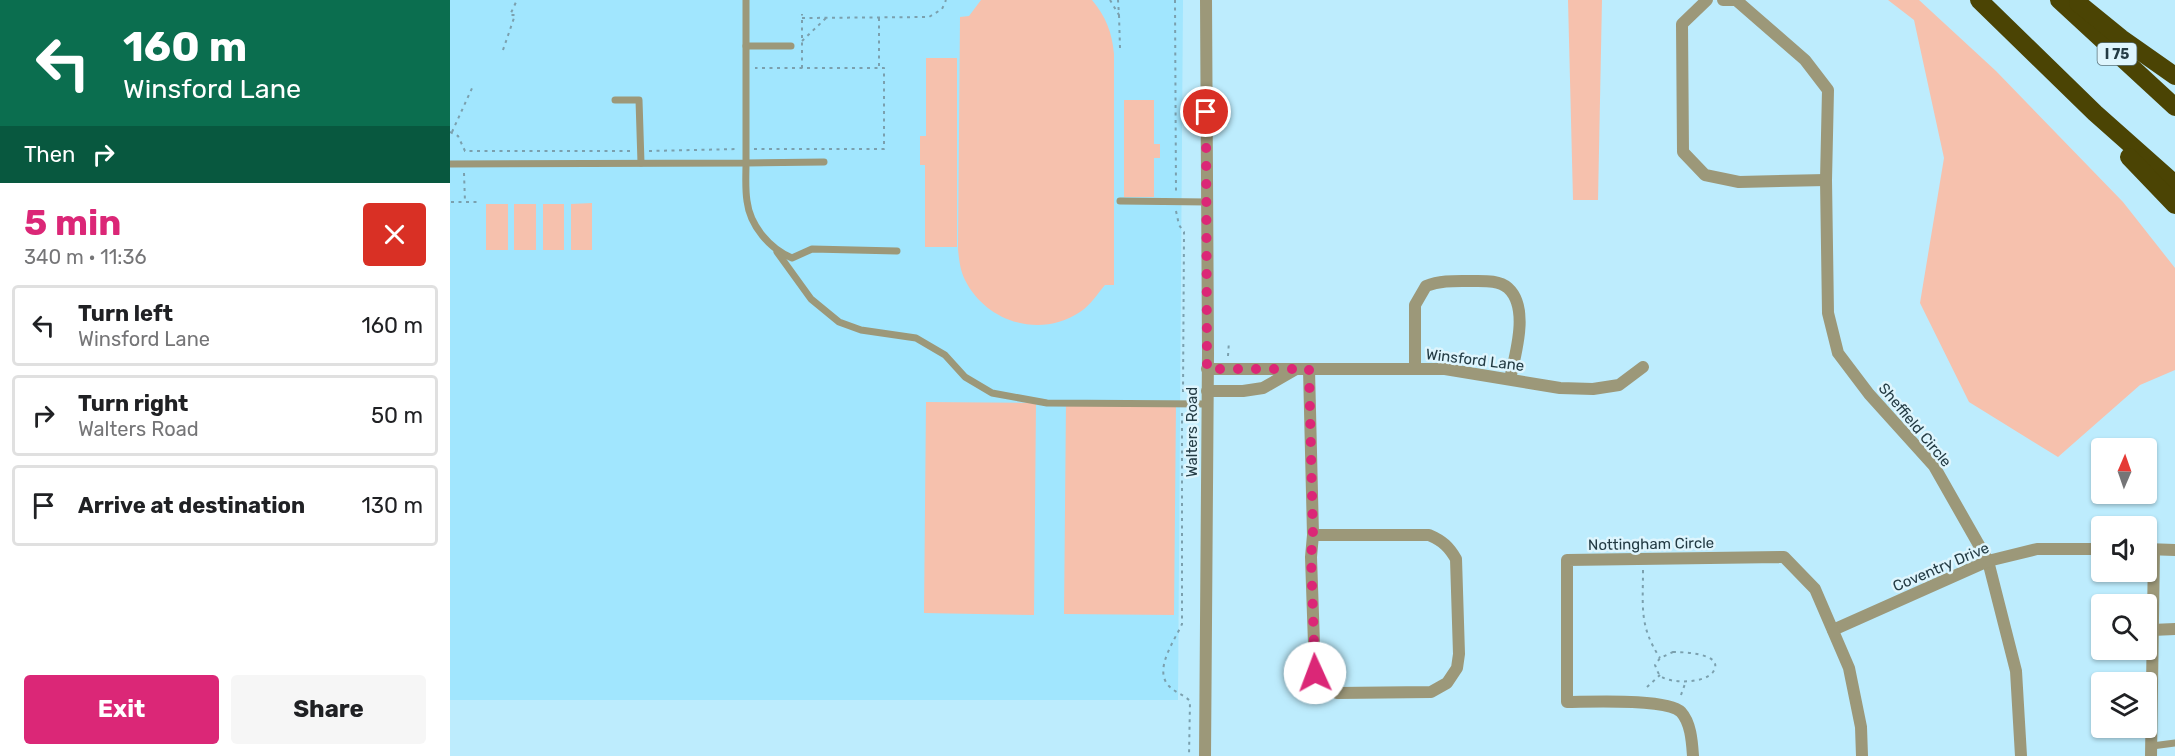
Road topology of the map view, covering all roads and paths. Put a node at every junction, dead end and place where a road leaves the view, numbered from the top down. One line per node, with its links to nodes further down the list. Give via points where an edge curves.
1 (517, 0): 20 (path, via 510,15 516,15)
2 (746, 0): 17 (lane)
3 (946, 0): 15 (path, via 942,9 929,17)
4 (1110, 0): 13 (path)
5 (1118, 0): 13 (path)
6 (1175, 0): 43 (path)
7 (1206, 0): 44 (street, Walters Road)
8 (1707, 0): 37 (street, via 1682,24 1683,152 1705,175 1739,182)
9 (1723, 0): 37 (street, Sheffield Circle, via 1736,0 1805,60 1827,90)
10 (1979, 0): 28 (highway)
11 (2059, 0): 27 (highway, I 75)
12 (2075, 0): 24 (highway)
13 (1119, 15): 19 (path)
14 (826, 18): 15 (path); 16 (path); 16 (path, via 802,16)
15 (879, 18): 23 (path)
16 (802, 41): 22 (path)
17 (746, 46): 18 (lane); 30 (lane)
18 (791, 46)
19 (1120, 48)
20 (503, 50)
21 (755, 68): 22 (path)
22 (802, 68): 23 (path)
23 (879, 68): 30 (path, via 884,68 884,149)
24 (2175, 76)
25 (473, 86): 29 (path)
26 (615, 100): 31 (lane, via 639,100)
27 (2175, 107)
28 (2095, 113): 38 (highway); 45 (highway, via 2119,147)
29 (451, 132): 31 (path, via 458,136 465,151)
30 (745, 149): 31 (path); 34 (lane)
31 (640, 151): 33 (lane)
32 (824, 162): 34 (lane)
33 (641, 163): 34 (lane); 35 (lane)
34 (746, 163): 47 (lane, via 746,201 750,213 759,232)
35 (450, 164)
36 (457, 173): 41 (path, via 464,173)
37 (1826, 180): 63 (street, Sheffield Circle, via 1828,314 1838,353 1934,466)
38 (2175, 184)
39 (451, 201): 41 (path)
40 (1120, 201): 43 (lane)
41 (465, 202): 42 (path)
42 (479, 202)
43 (1176, 202): 44 (lane); 58 (path, via 1179,225 1184,232)
44 (1207, 202): 52 (street, Walters Road)
45 (2175, 205)
46 (897, 251): 47 (lane, via 812,249 792,258)
47 (777, 252): 58 (lane, via 811,299 839,322 861,330 916,338 992,393 1047,403)
48 (1229, 341): 49 (path)
49 (1228, 356)
50 (1643, 367): 55 (street, Winsford Lane, via 1619,385 1593,389)
51 (1415, 368): 54 (street, Winsford Lane); 55 (street, Winsford Lane); 55 (street, via 1415,305 1426,286 1439,281 1492,281 1508,288 1520,318)
52 (1207, 369): 53 (street, Winsford Lane); 56 (street, Walters Road)
53 (1296, 369): 54 (street, Winsford Lane); 56 (street, Winsford Lane, via 1263,388)
54 (1309, 369): 59 (street)
55 (1510, 379)
56 (1207, 391): 57 (street, Walters Road)
57 (1207, 404): 58 (lane); 77 (street, Walters Road)
58 (1182, 405): 76 (path, via 1182,624 1168,649 1164,680 1190,701)
59 (1313, 536): 59 (street, via 1315,673 1323,687 1337,693 1431,692 1447,683 1459,654 1456,559 1449,548 1429,535)
60 (2091, 549): 63 (street, Coventry Drive, via 2037,549)
61 (2157, 549): 62 (street)
62 (2175, 550)
63 (1988, 561): 66 (street, Coventry Drive); 80 (street, Sheffield Circle, via 2016,671)
64 (1643, 567): 68 (path, via 1643,625)
65 (2175, 629): 67 (street)
66 (1833, 630): 78 (street, Nottingham Circle, via 1815,589 1784,557 1567,560 1567,702 1662,703 1680,711 1689,727); 79 (street, Nottingham Circle, via 1850,668)
67 (2157, 630)
68 (1660, 658): 70 (path, via 1656,665); 71 (path, via 1673,652 1687,652 1712,659 1713,672 1703,679)
69 (2152, 660): 75 (street)
70 (1660, 675): 71 (path); 72 (path)
71 (1686, 681): 73 (path)
72 (1647, 687)
73 (1682, 695)
74 (2175, 743): 75 (lane)
75 (2152, 751)
76 (1189, 756)
77 (1205, 756)
78 (1693, 756)
79 (1862, 756)
80 (2021, 756)

